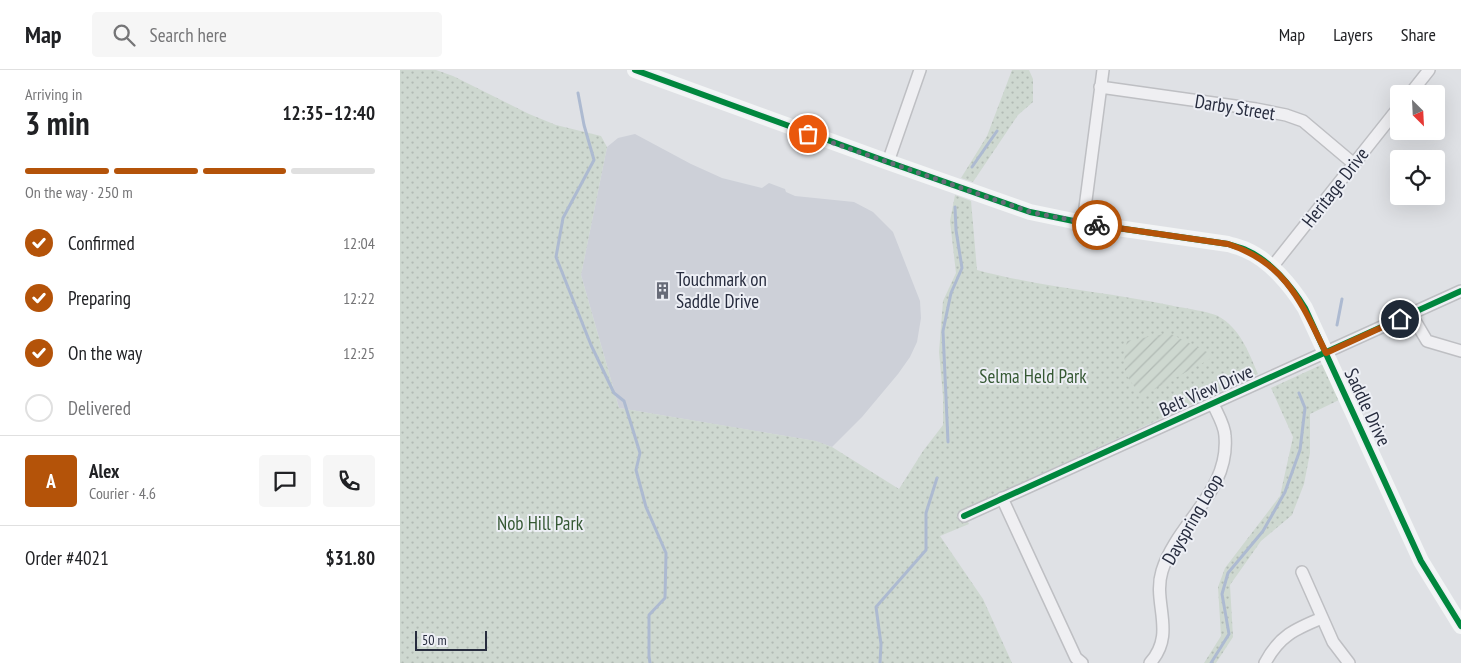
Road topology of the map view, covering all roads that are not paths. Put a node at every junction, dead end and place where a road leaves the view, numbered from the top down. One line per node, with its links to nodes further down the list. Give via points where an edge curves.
1 (637, 70): 8 (street, Saddle Drive)
2 (920, 70): 8 (street)
3 (1103, 70): 6 (street)
4 (1428, 70): 5 (street)
5 (1417, 85)
6 (1100, 87): 9 (street, Darby Street, via 1286,115 1303,121); 10 (street)
7 (1390, 118): 9 (street, Heritage Drive)
8 (888, 162): 10 (street, Saddle Drive, via 1030,212)
9 (1354, 164): 11 (street, Heritage Drive)
10 (1083, 223): 11 (street, Saddle Drive, via 1228,244 1248,250)
11 (1272, 267): 15 (street, Saddle Drive, via 1295,292)
12 (1461, 291): 13 (street, Belt View Drive)
13 (1411, 314): 14 (street, via 1426,341); 15 (street, Belt View Drive)
14 (1461, 351)
15 (1326, 353): 16 (street, Belt View Drive); 21 (street, Saddle Drive, via 1422,560)
16 (1213, 404): 17 (street, Belt View Drive); 23 (street, Dayspring Loop, via 1226,434 1224,463 1214,487 1170,549 1161,573 1164,626 1157,656)
17 (1002, 498): 18 (street, Belt View Drive); 22 (street, via 1076,658)
18 (964, 516)
19 (1302, 572): 20 (street)
20 (1322, 618): 24 (street, via 1296,629 1272,648); 25 (street, via 1333,642)
21 (1461, 626)
22 (1082, 663)
23 (1150, 663)
24 (1264, 663)
25 (1349, 663)

